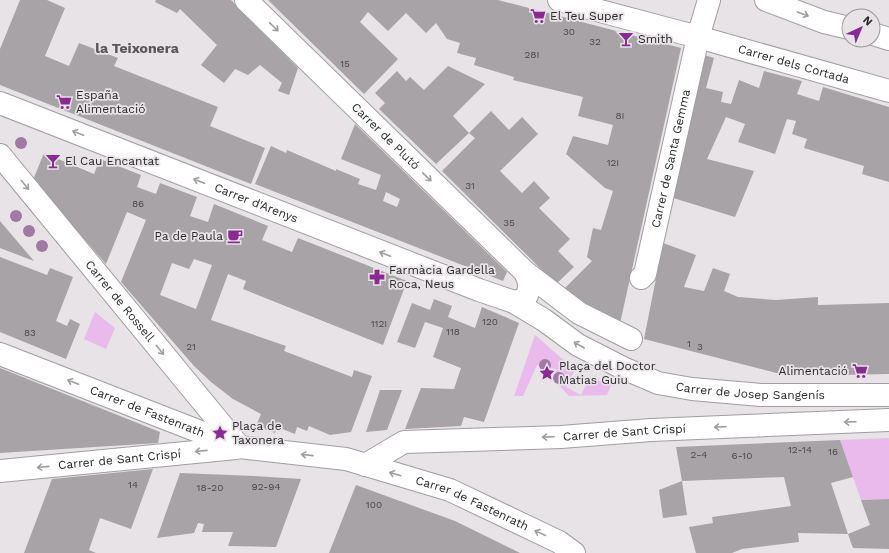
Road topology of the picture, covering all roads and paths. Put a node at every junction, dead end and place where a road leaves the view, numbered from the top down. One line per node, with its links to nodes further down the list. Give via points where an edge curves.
1 (246, 0): 10 (street, Carrer de Plutó, one-way to 10)
2 (559, 0): 6 (street, Carrer dels Cortada)
3 (709, 0): 6 (street)
4 (766, 0): 5 (street, one-way to 5)
5 (841, 26)
6 (698, 37): 7 (street, Carrer dels Cortada); 11 (street, Carrer de Santa Gemma, via 645,274)
7 (889, 91)
8 (0, 103): 12 (street, Carrer d'Arenys, one-way to 8)
9 (0, 154): 17 (street, Carrer de Rossell, one-way to 17)
10 (525, 272): 12 (street, via 531,284 529,291 525,299); 13 (street, Carrer de Plutó, via 580,313)
11 (641, 278)
12 (514, 302): 15 (street, Carrer de Josep Sangenís, one-way to 12, via 761,395 692,389 658,383 578,345)
13 (631, 339)
14 (0, 354): 17 (street, Carrer de Fastenrath, one-way to 14)
15 (889, 395)
16 (889, 420): 18 (street, Carrer de Sant Crispí, one-way to 18, via 651,430 561,437 404,442)
17 (239, 447): 18 (street, Carrer de Fastenrath, one-way to 17); 19 (street, Carrer de Sant Crispí, one-way to 19)
18 (356, 462): 20 (street, Carrer de Fastenrath, one-way to 18, via 559,542 450,490)
19 (0, 471)
20 (574, 553)

